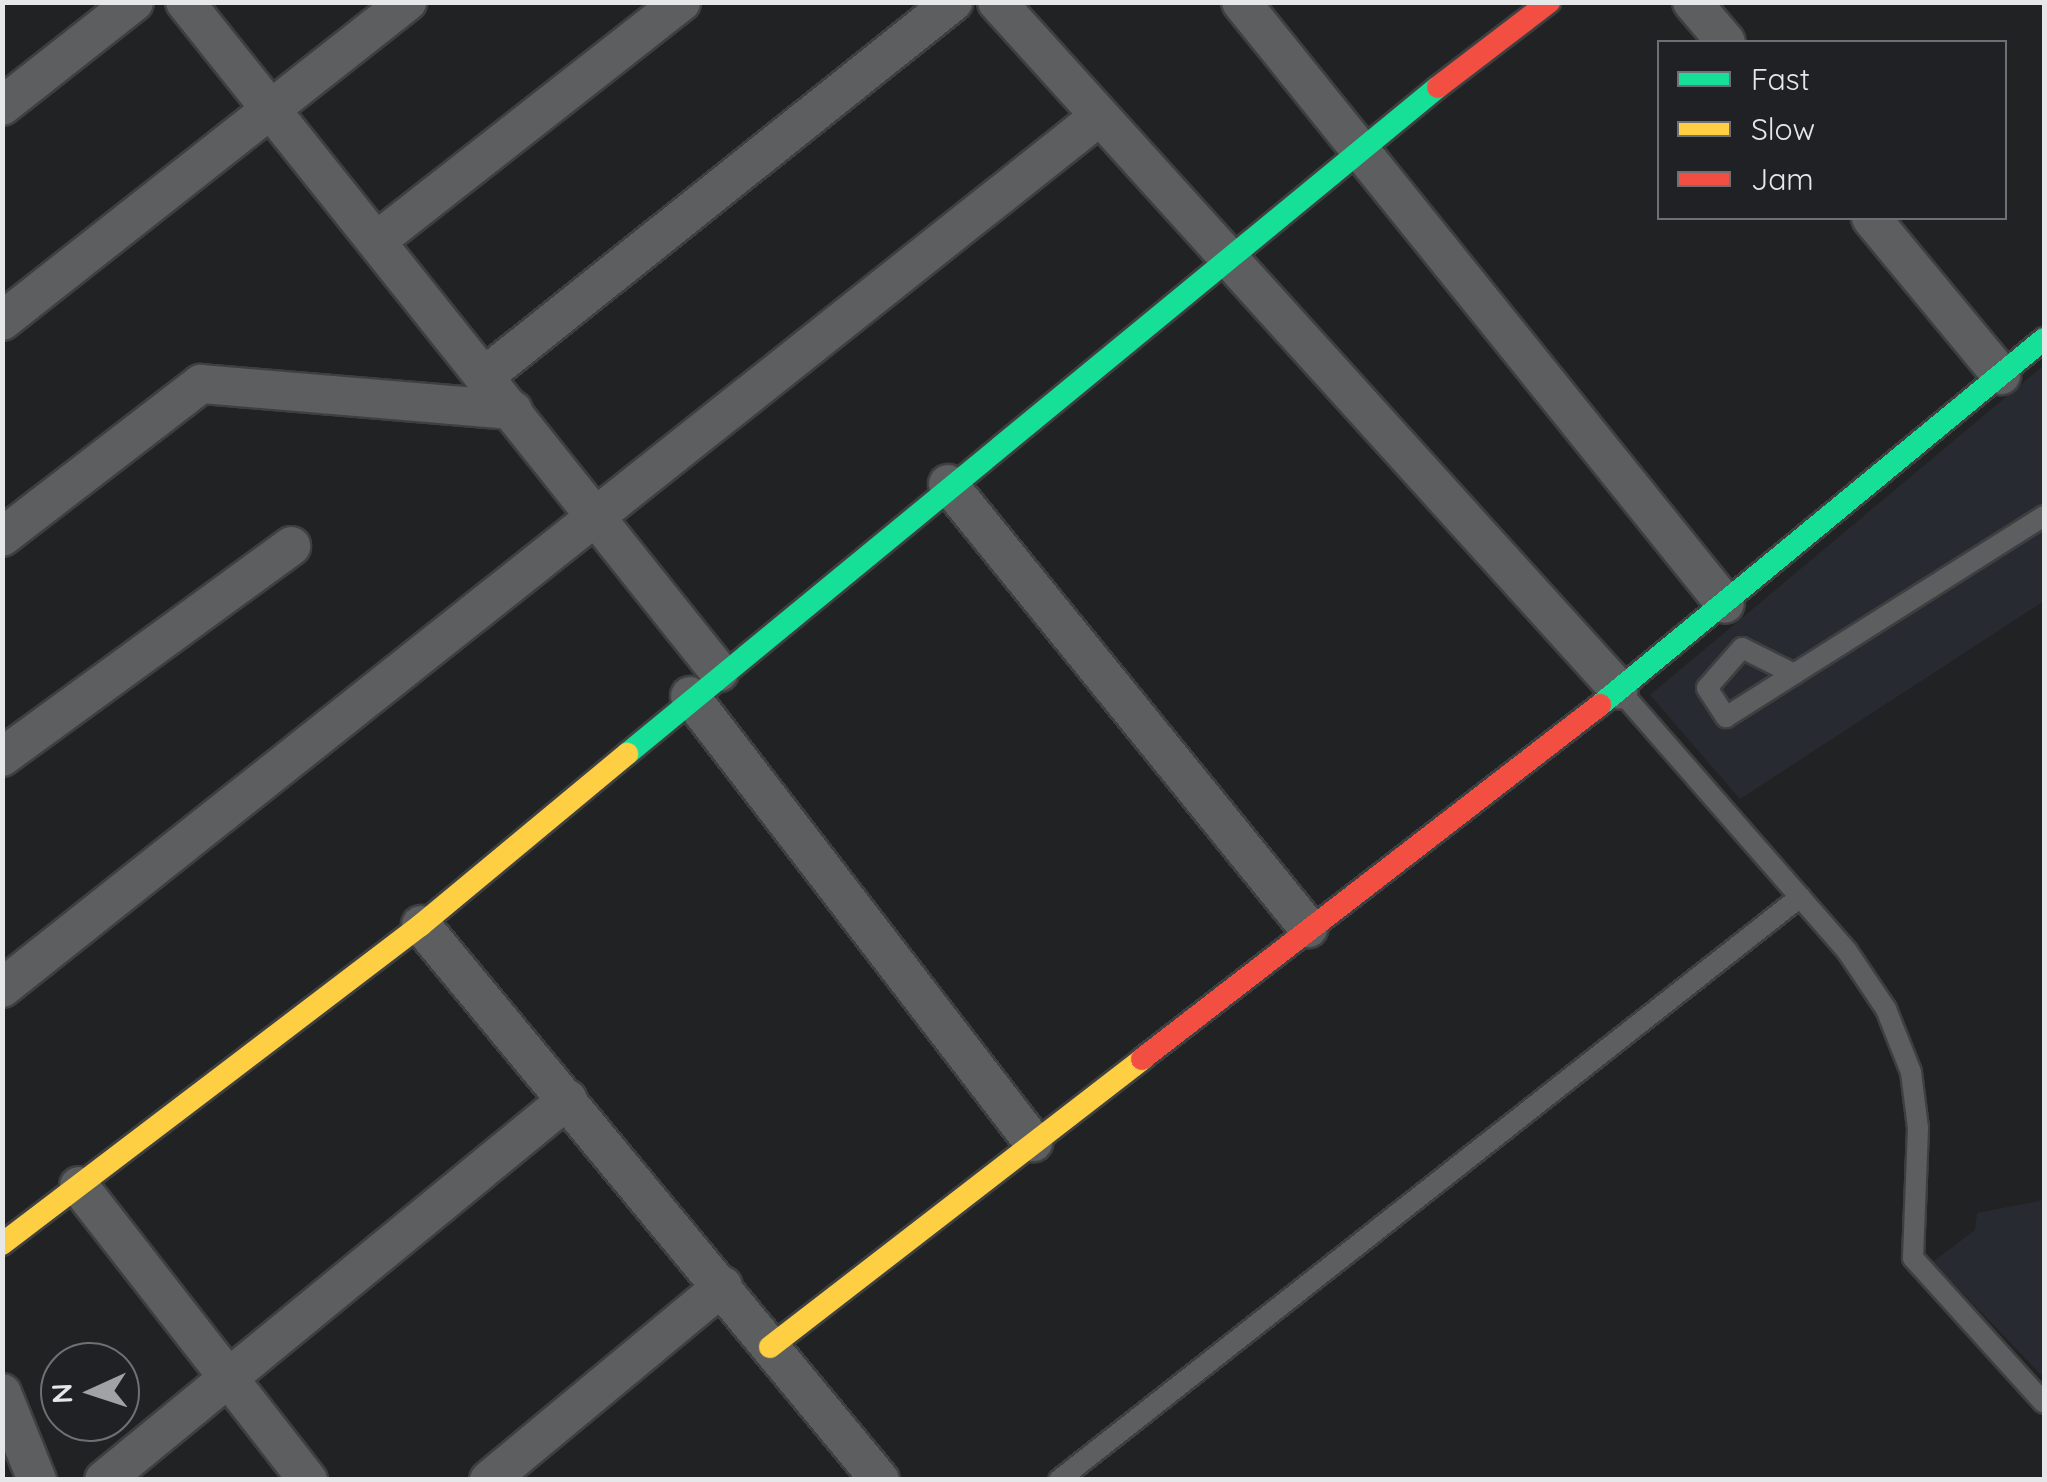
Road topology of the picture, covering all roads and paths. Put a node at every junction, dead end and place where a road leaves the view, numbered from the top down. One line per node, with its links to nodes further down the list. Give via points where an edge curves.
1 (134, 2): 11 (street)
2 (185, 2): 12 (street)
3 (407, 2): 12 (street)
4 (682, 2): 16 (street)
5 (953, 2): 20 (street)
6 (996, 2): 13 (street)
7 (1242, 2): 14 (street)
8 (1548, 2): 14 (street)
9 (1692, 2): 10 (street)
10 (1724, 40)
11 (2, 106)
12 (275, 106): 16 (street); 18 (street)
13 (1100, 116): 17 (street); 24 (street)
14 (1359, 147): 17 (street); 28 (street)
15 (1873, 220): 21 (street)
16 (378, 239): 20 (street)
17 (1227, 258): 23 (street); 31 (street)
18 (2, 321)
19 (2044, 339): 21 (street)
20 (486, 375): 22 (street)
21 (2001, 375): 28 (street)
22 (514, 410): 24 (street); 26 (street, via 202,384)
23 (948, 484): 29 (street); 36 (street)
24 (600, 514): 29 (street); 37 (street)
25 (2044, 516): 30 (lane)
26 (2, 536)
27 (291, 546): 33 (street)
28 (1725, 604): 31 (street)
29 (719, 672): 32 (street)
30 (1794, 674)
31 (1619, 690): 34 (lane); 36 (street)
32 (690, 696): 35 (street); 39 (street)
33 (2, 757)
34 (1800, 897): 46 (lane, via 1886,1009 1912,1072 1913,1258); 52 (lane)
35 (421, 924): 38 (street); 40 (street)
36 (1308, 928): 39 (street)
37 (2, 988)
38 (568, 1100): 42 (street); 44 (street)
39 (1033, 1142): 43 (street)
40 (79, 1186): 41 (street); 44 (street)
41 (2, 1244)
42 (724, 1286): 43 (street); 51 (street)
43 (770, 1347): 47 (street)
44 (231, 1380): 49 (street); 50 (street)
45 (2, 1393): 48 (street)
46 (2044, 1403)
47 (879, 1479)
48 (37, 1480)
49 (104, 1480)
50 (308, 1480)
51 (489, 1480)
52 (1059, 1480)

